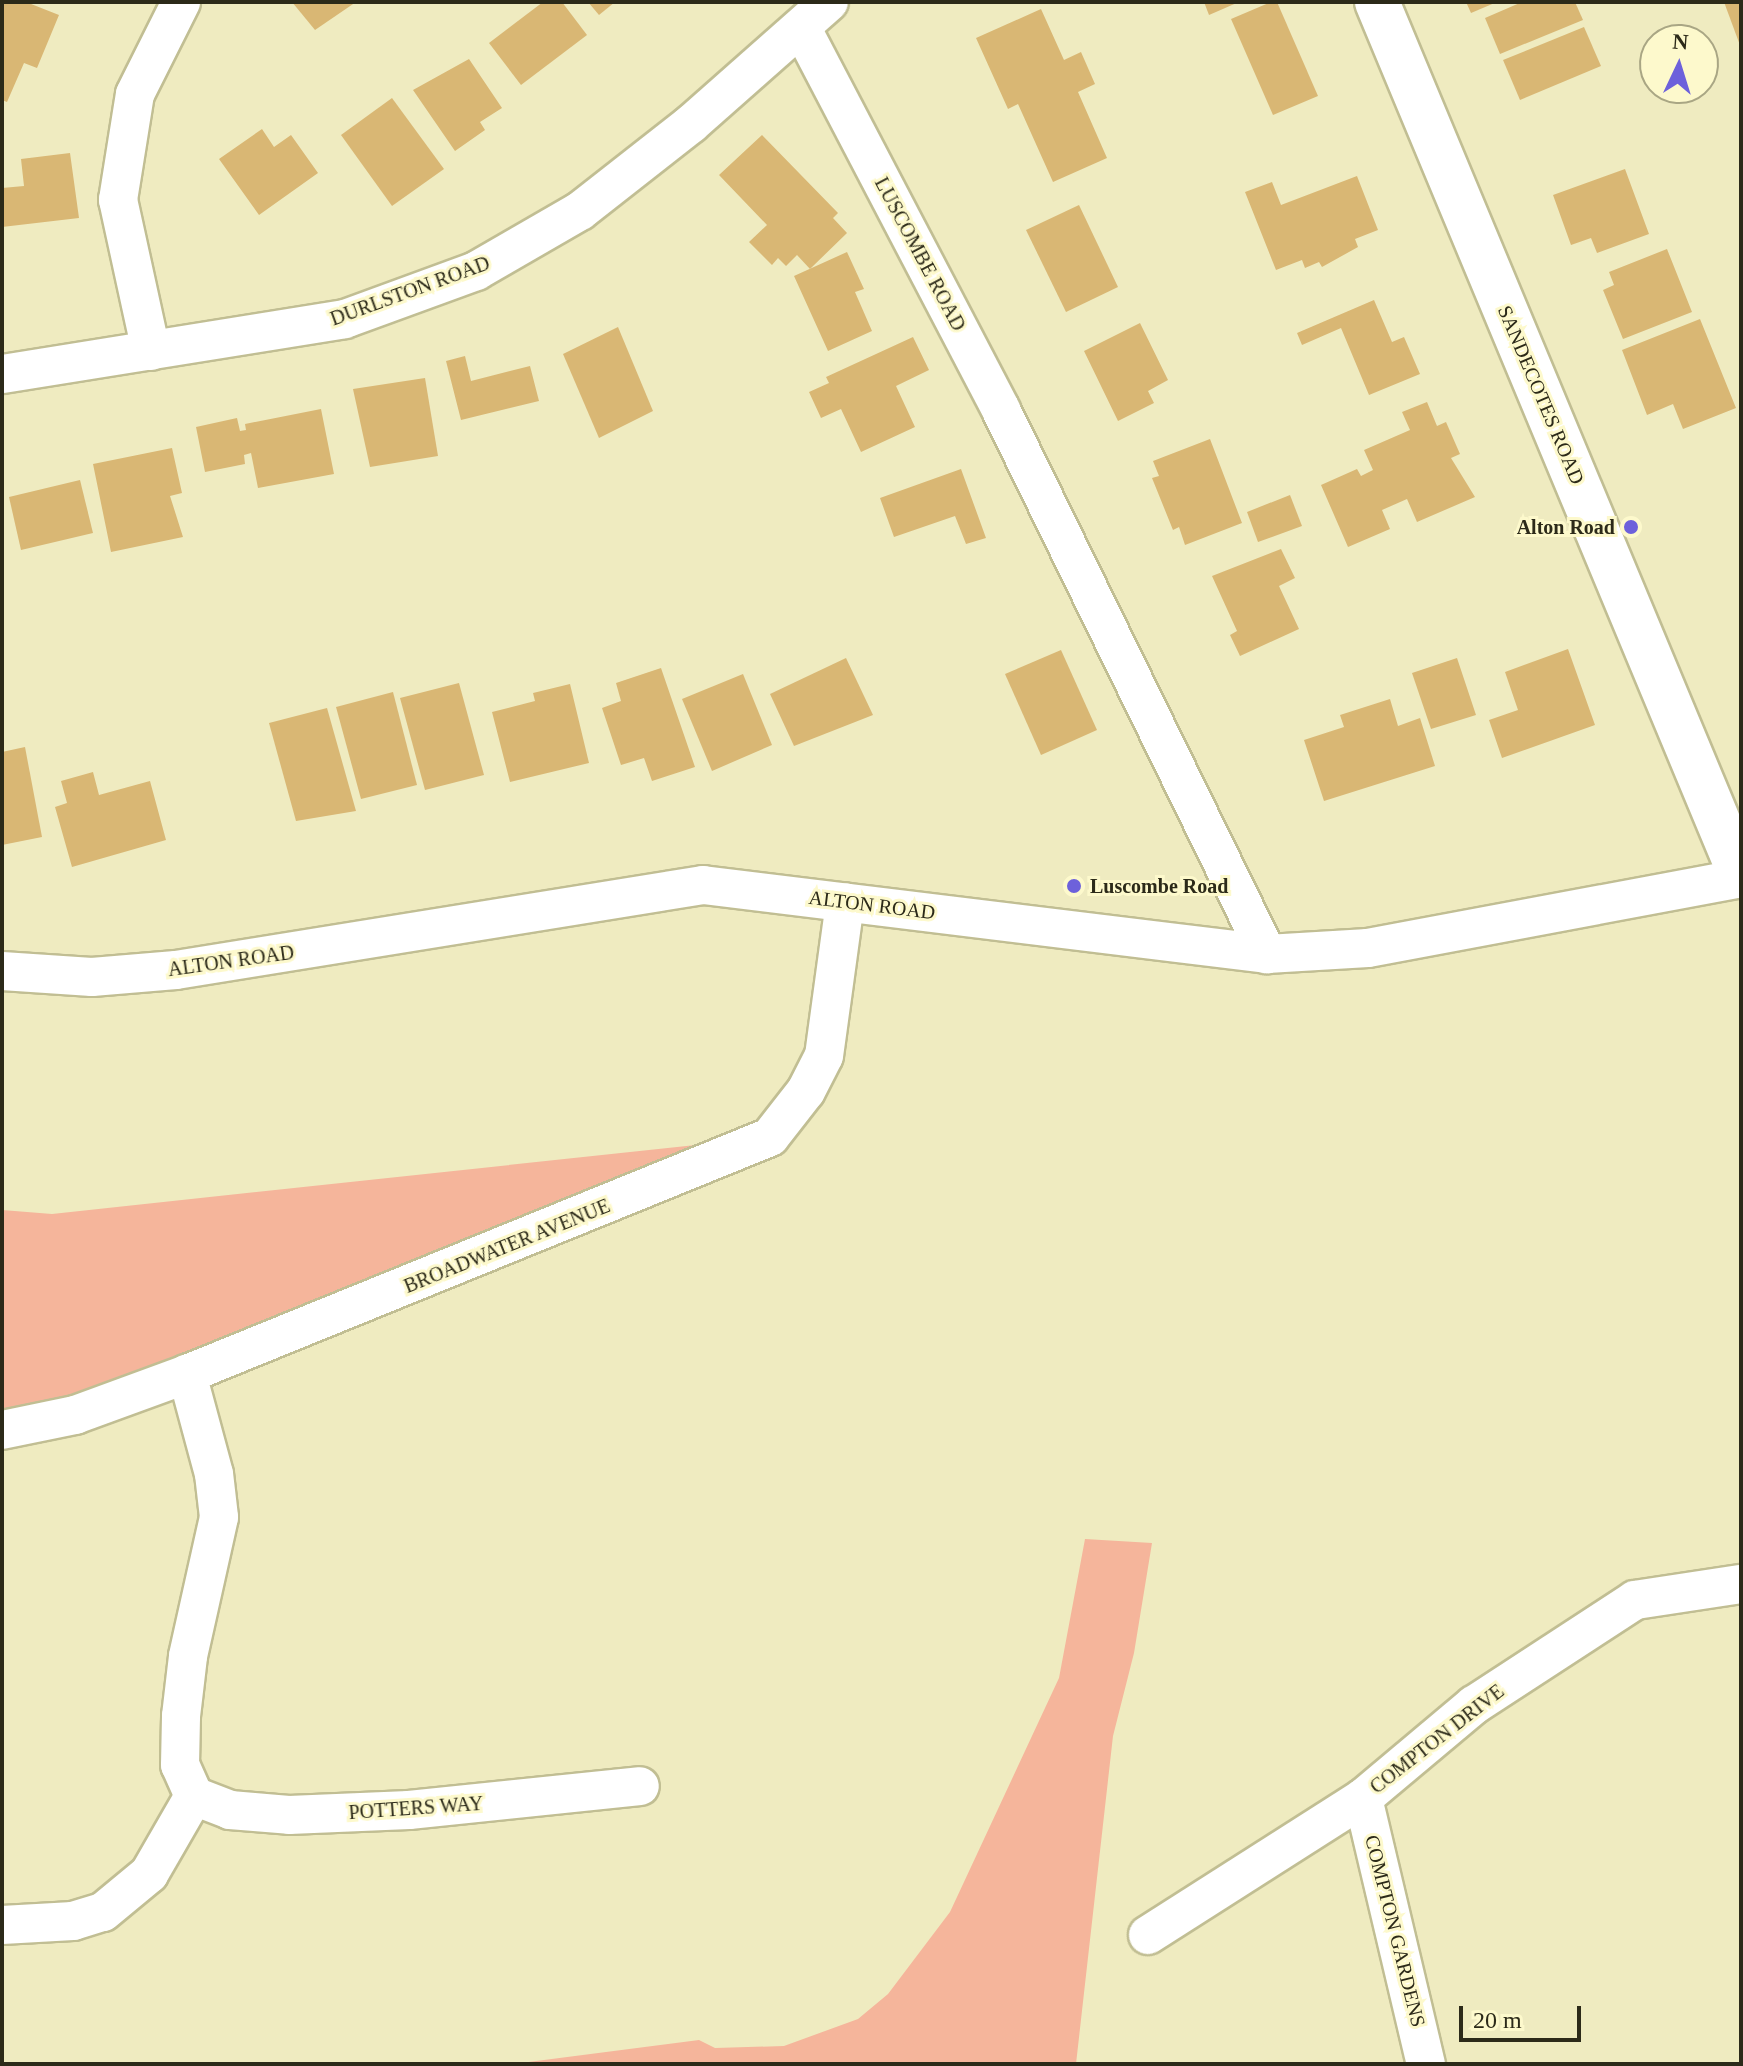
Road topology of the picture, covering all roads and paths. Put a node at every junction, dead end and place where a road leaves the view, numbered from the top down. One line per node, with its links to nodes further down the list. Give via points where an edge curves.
1 (181, 2): 5 (street, via 135,94 118,200)
2 (829, 2): 4 (street, DURLSTON ROAD)
3 (1377, 2): 7 (street, SANDECOTES ROAD)
4 (802, 29): 5 (street, DURLSTON ROAD, via 580,211 476,271 345,319); 9 (street, LUSCOMBE ROAD, via 1001,410)
5 (151, 351): 6 (street, DURLSTON ROAD)
6 (2, 374)
7 (1741, 877): 9 (street, ALTON ROAD, via 1368,948)
8 (845, 902): 9 (street, ALTON ROAD); 10 (street, ALTON ROAD, via 703,885 176,970 92,977); 11 (street, BROADWATER AVENUE, via 824,1056 806,1091 770,1137)
9 (1267, 954)
10 (2, 971)
11 (187, 1374): 12 (street, BROADWATER AVENUE, via 75,1415); 15 (street, via 214,1474 219,1517 188,1656 181,1716 180,1765)
12 (2, 1430)
13 (1741, 1584): 16 (street, COMPTON DRIVE, via 1635,1600 1474,1705)
14 (640, 1786): 15 (street, POTTERS WAY, via 424,1809 289,1815 230,1810)
15 (194, 1796): 17 (street, via 149,1874 103,1912 73,1921)
16 (1363, 1798): 18 (street, COMPTON DRIVE); 19 (street, COMPTON GARDENS)
17 (2, 1925)
18 (1148, 1935)
19 (1426, 2064)

